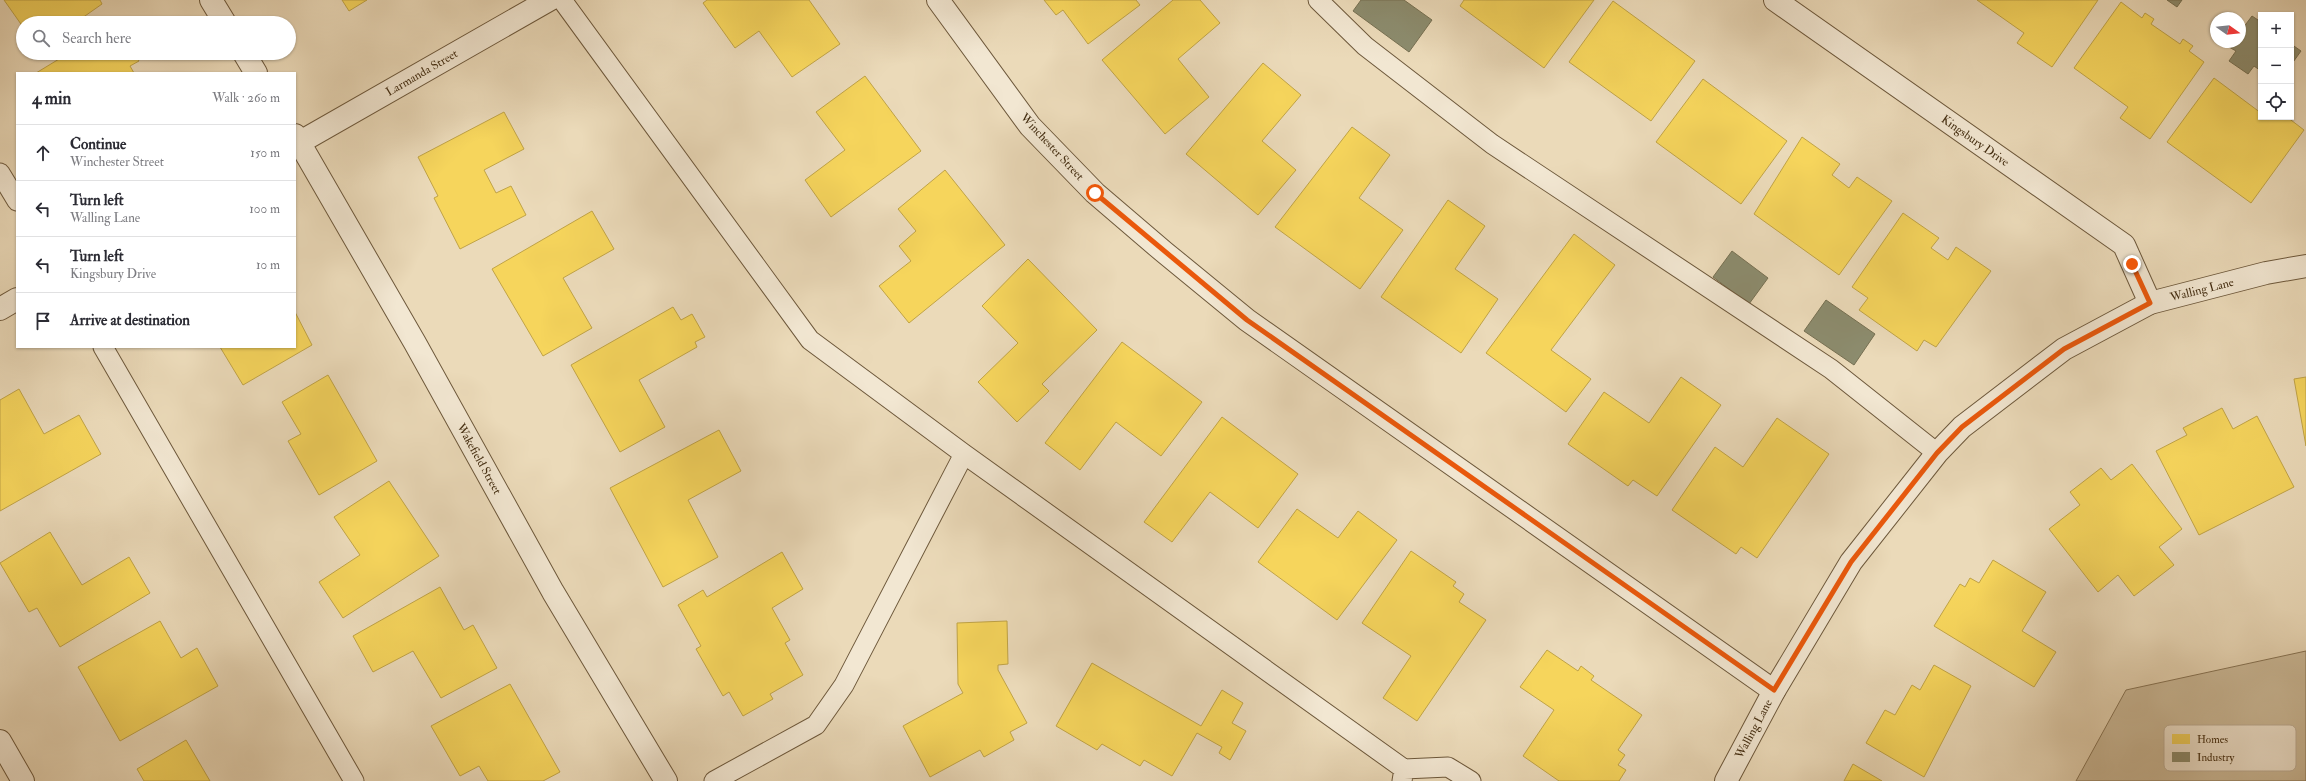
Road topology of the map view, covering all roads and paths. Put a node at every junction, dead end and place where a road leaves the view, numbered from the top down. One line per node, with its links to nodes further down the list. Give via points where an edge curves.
1 (211, 0): 7 (street)
2 (549, 0): 10 (street, Larmanda Street)
3 (562, 0): 19 (lane, via 810,340)
4 (938, 0): 20 (street, Winchester Street, via 1030,126 1095,193 1164,252 1247,320)
5 (1318, 0): 18 (lane, via 1365,46 1492,144 1831,369)
6 (1775, 0): 15 (street, Kingsbury Drive, via 2124,245)
7 (221, 16)
8 (248, 60): 9 (street)
9 (255, 72)
10 (296, 141): 25 (street, Wakefield Street, via 419,350 553,592)
11 (0, 172): 12 (lane)
12 (16, 199)
13 (2306, 266): 15 (street, Walling Lane, via 2266,273)
14 (16, 300): 16 (street)
15 (2150, 303): 18 (street, Walling Lane, via 2064,349 1962,427)
16 (0, 309)
17 (104, 348): 24 (lane)
18 (1937, 453): 20 (street, Walling Lane, via 1851,562)
19 (964, 454): 22 (lane); 26 (lane, via 844,684 816,725)
20 (1774, 690): 28 (street, Walling Lane)
21 (0, 741): 23 (street)
22 (1403, 775): 27 (lane, via 1448,767)
23 (24, 781)
24 (354, 781)
25 (666, 781)
26 (714, 781)
27 (1471, 781)
28 (1726, 781)

